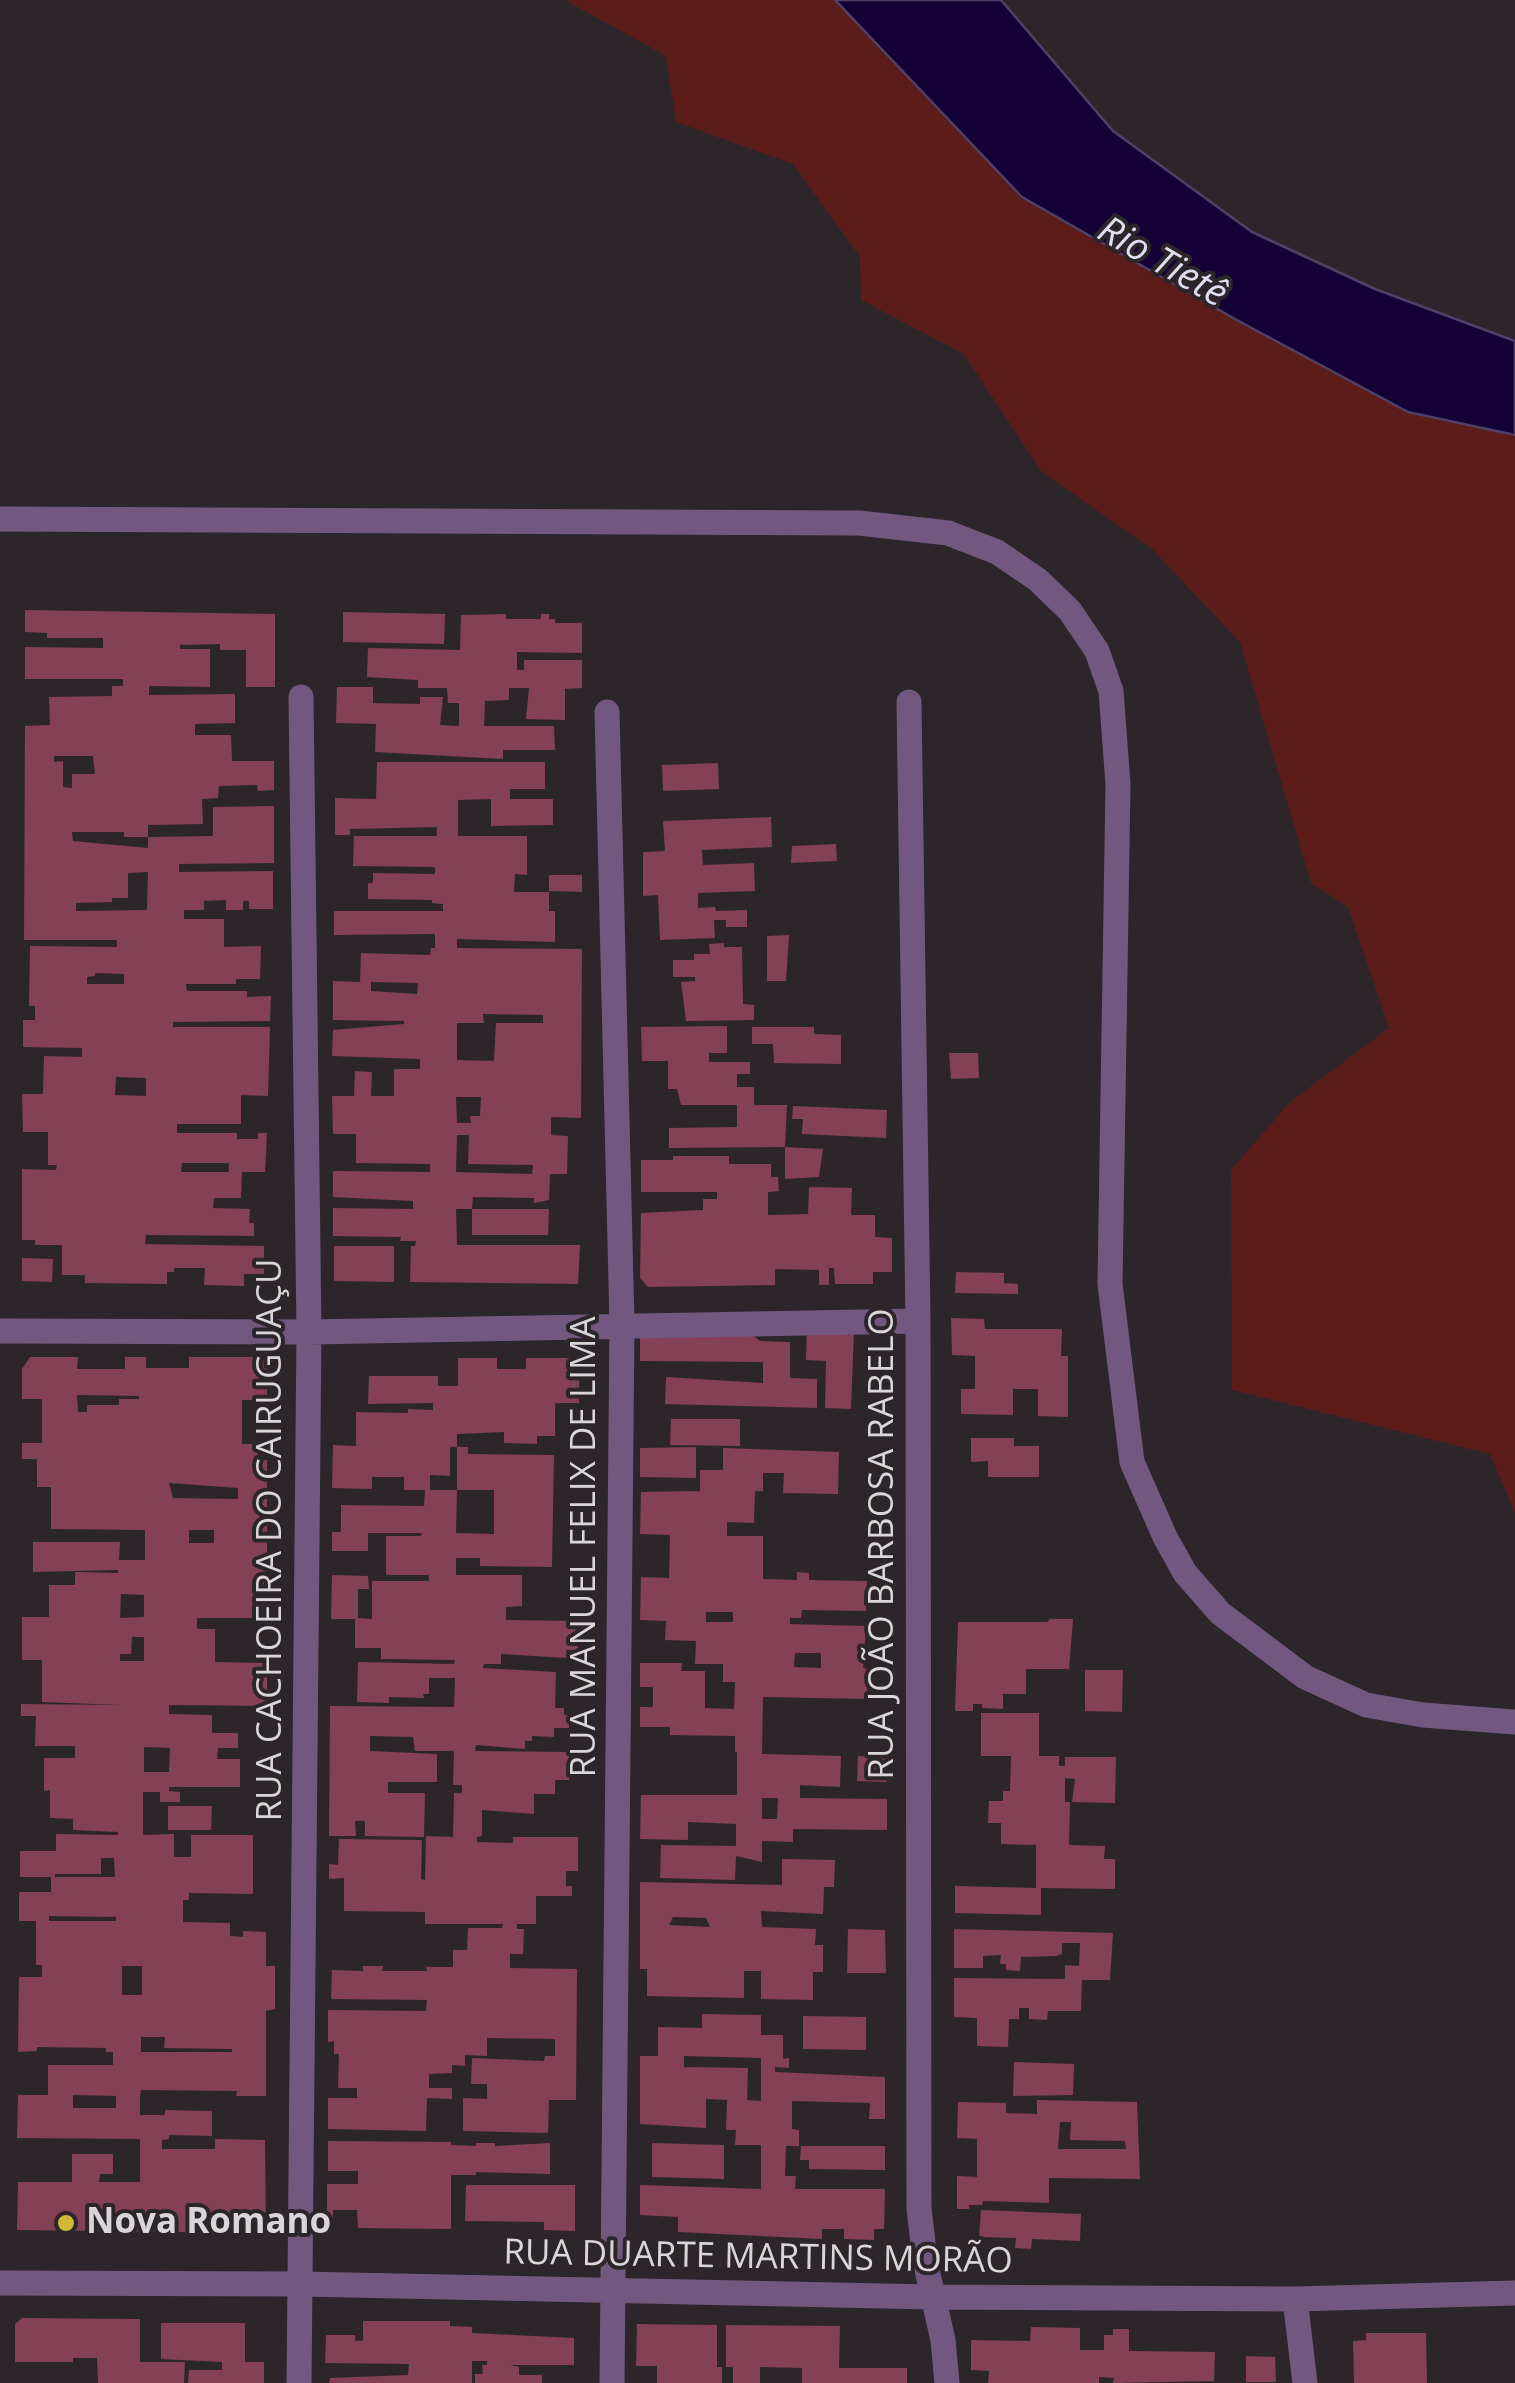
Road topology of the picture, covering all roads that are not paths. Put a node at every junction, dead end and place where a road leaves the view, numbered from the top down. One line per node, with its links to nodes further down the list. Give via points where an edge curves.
1 (0, 519): 9 (street, via 859,523 948,533 997,552 1038,580 1070,611 1097,652 1111,690 1118,802 1110,1284 1132,1462 1185,1573 1220,1613 1305,1678 1366,1705)
2 (301, 698): 8 (street, RUA CACHOEIRA DO CAIRUGUAÇU)
3 (909, 702): 5 (street, RUA JOÃO BARBOSA RABELO)
4 (607, 712): 6 (street, RUA MANUEL FELIX DE LIMA)
5 (918, 1321): 6 (street); 14 (street, RUA JOÃO BARBOSA RABELO, via 919,2208)
6 (622, 1324): 8 (street); 12 (street, RUA MANUEL FELIX DE LIMA)
7 (0, 1331): 8 (street)
8 (309, 1332): 11 (street, RUA CACHOEIRA DO CAIRUGUAÇU)
9 (1515, 1722)
10 (0, 2283): 11 (street, RUA DUARTE MARTINS MORÃO)
11 (301, 2284): 12 (street, RUA DUARTE MARTINS MORÃO); 16 (street, RUA CACHOEIRA DO CAIRUGUAÇU)
12 (613, 2290): 14 (street, RUA DUARTE MARTINS MORÃO); 17 (street, RUA MANUEL FELIX DE LIMA)
13 (1515, 2292): 15 (street, RUA DUARTE MARTINS MORÃO)
14 (932, 2297): 15 (street, RUA DUARTE MARTINS MORÃO); 18 (street, RUA JOÃO BARBOSA RABELO)
15 (1295, 2299): 19 (street)
16 (299, 2383)
17 (612, 2383)
18 (948, 2383)
19 (1305, 2383)

